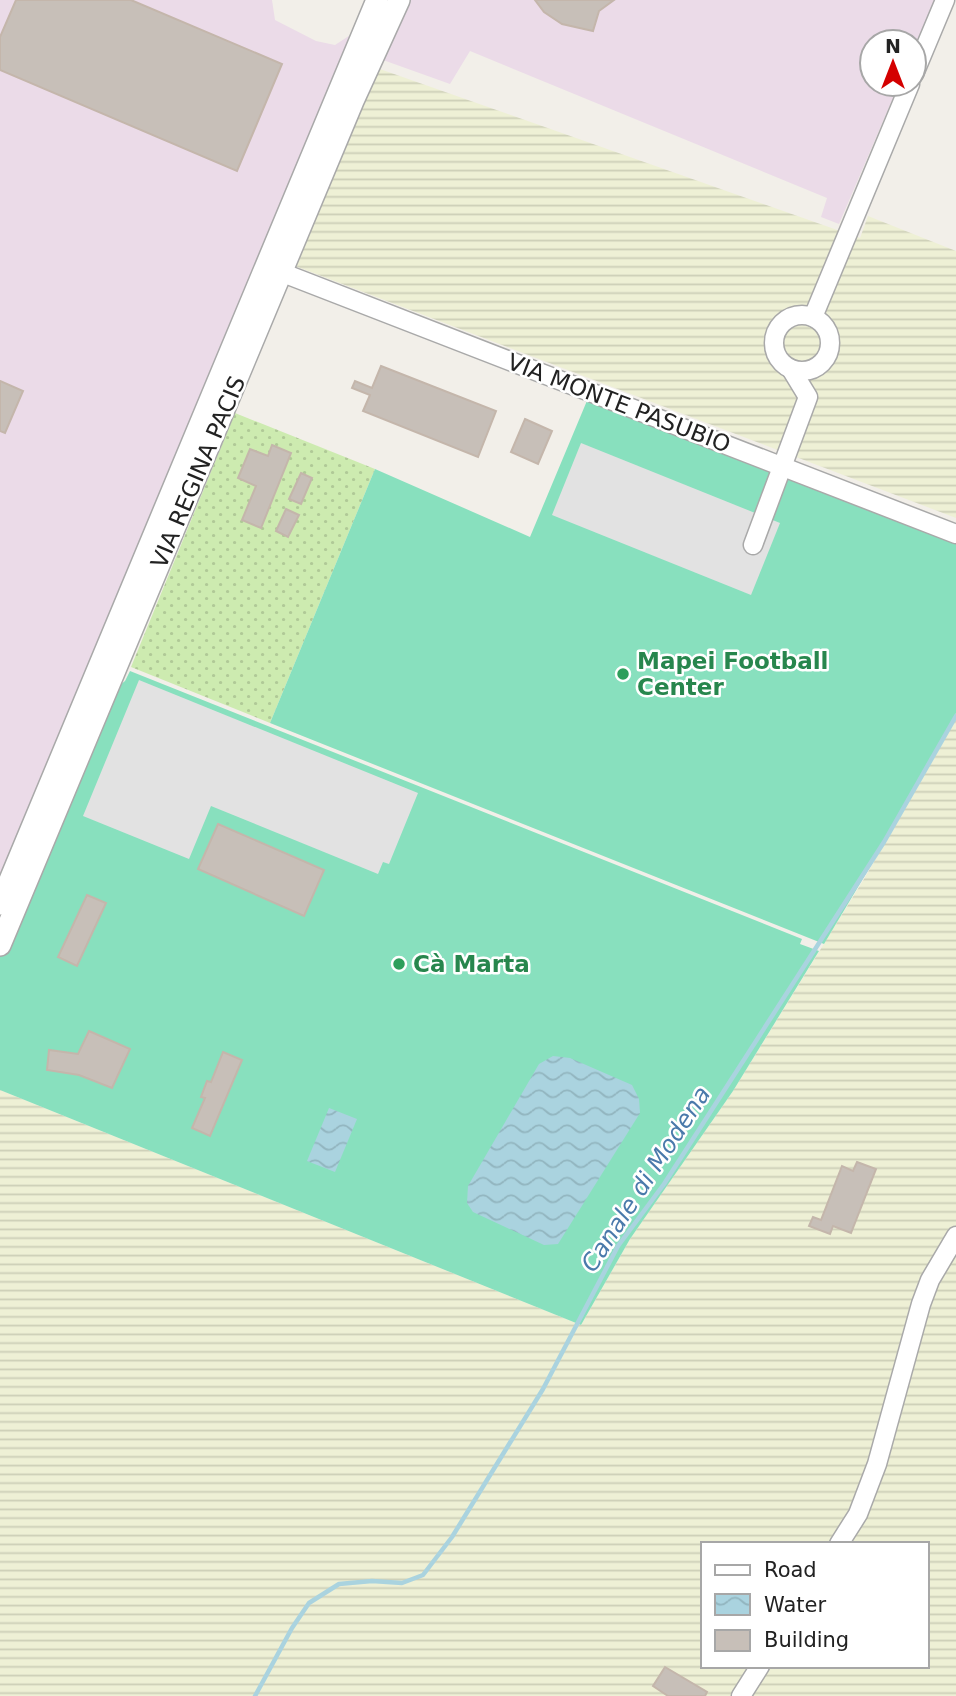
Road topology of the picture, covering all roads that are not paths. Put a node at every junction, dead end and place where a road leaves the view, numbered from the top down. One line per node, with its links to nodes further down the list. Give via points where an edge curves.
1 (377, 0): 12 (street, VIA REGINA PACIS)
2 (399, 0): 6 (street, VIA REGINA PACIS)
3 (945, 0): 4 (street)
4 (928, 41)
5 (904, 98): 7 (street)
6 (283, 273): 9 (street, VIA MONTE PASUBIO); 13 (street, VIA REGINA PACIS)
7 (813, 317): 8 (street, via 796,316 777,331 777,357); 8 (street, via 828,331 830,350 811,370)
8 (791, 369): 9 (street, via 808,397)
9 (782, 466): 10 (street, VIA MONTE PASUBIO); 11 (street)
10 (956, 534)
11 (753, 545)
12 (0, 904)
13 (0, 945)
14 (956, 1236): 15 (street, via 930,1280 877,1464 858,1514)
15 (840, 1542)
16 (759, 1668): 17 (street)
17 (741, 1696)

